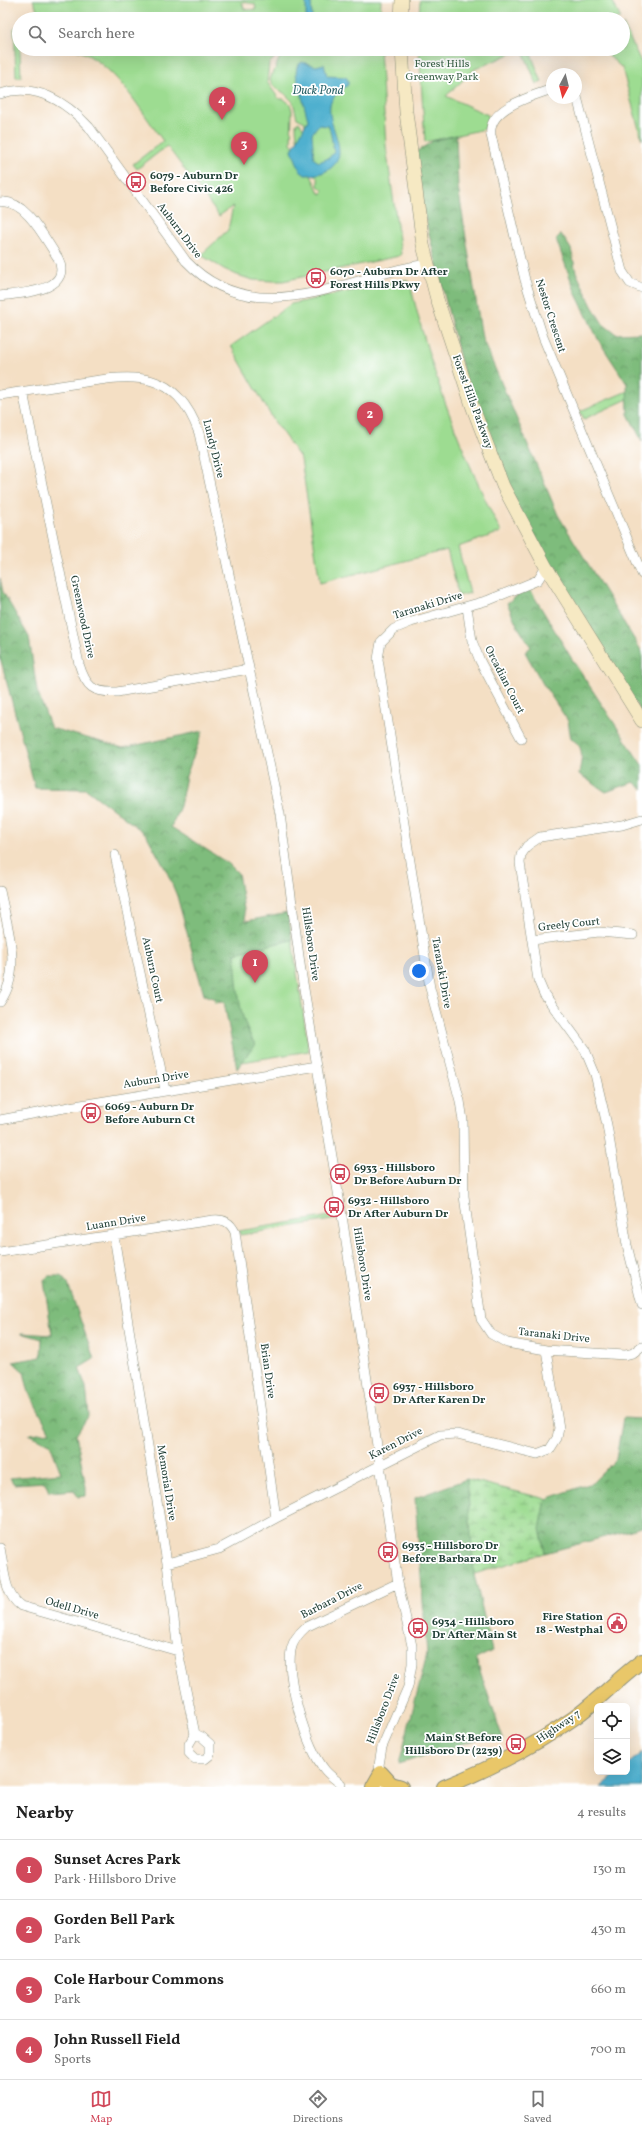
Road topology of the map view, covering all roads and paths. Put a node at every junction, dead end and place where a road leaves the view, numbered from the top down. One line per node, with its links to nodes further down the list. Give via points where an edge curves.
1 (402, 0): 2 (main road)
2 (402, 12)
3 (403, 56): 8 (main road, Forest Hills Parkway, via 416,197 423,245)
4 (546, 92): 14 (street, Nestor Crescent, via 498,114 492,124 491,135 537,320 553,364)
5 (0, 94): 8 (street, Auburn Drive, via 29,90 49,96 71,109 89,127 186,261 201,275 228,291 260,298 291,296 338,287 412,265)
6 (579, 104): 9 (street, via 622,271 630,283)
7 (0, 202): 10 (street, via 12,202 22,208 58,258 61,268 58,277 49,287)
8 (429, 264): 13 (main road, Forest Hills Parkway, via 437,299 484,436 504,486)
9 (642, 288)
10 (0, 296)
11 (23, 392): 12 (street, Lundy Drive); 16 (street, Lundy Drive, via 132,376 161,385 184,403 195,421 202,443); 16 (street, Greenwood Drive, via 79,664 86,682 98,691 117,692)
12 (0, 395)
13 (546, 566): 15 (street, Taranaki Drive, via 538,580); 17 (main road, Forest Hills Parkway)
14 (642, 574)
15 (467, 607): 18 (street, Orcadian Court, via 472,641 480,661); 33 (street, Taranaki Drive, via 394,629 381,642 378,659 430,988 460,1101 463,1121 464,1196 480,1315 484,1327 500,1340)
16 (249, 669): 25 (street, Hillsboro Drive, via 280,814)
17 (642, 721)
18 (521, 738)
19 (642, 819): 23 (street, via 622,825 540,837 526,846 521,855 520,870)
20 (115, 855): 26 (street, Auburn Court)
21 (0, 891): 24 (street, via 10,941 12,967 9,984)
22 (633, 935): 23 (street, Greely Court, via 599,932)
23 (532, 940): 31 (street, via 536,971 544,994 584,1050 595,1074 607,1124 626,1245)
24 (0, 1002)
25 (317, 1066): 26 (street, Auburn Drive); 34 (street, Hillsboro Drive)
26 (165, 1090): 27 (street, Auburn Drive)
27 (0, 1120)
28 (232, 1227): 29 (street, Luann Drive, via 226,1221 213,1220); 35 (street, Brian Drive)
29 (114, 1236): 30 (street, Luann Drive); 37 (street, Memorial Drive)
30 (0, 1252)
31 (642, 1305)
32 (642, 1346): 33 (street, Taranaki Drive, via 625,1355)
33 (546, 1350): 34 (street, Karen Drive, via 559,1428 557,1438 550,1449 540,1454 532,1454 467,1436 447,1434)
34 (380, 1466): 35 (street, Karen Drive); 38 (street, Hillsboro Drive)
35 (276, 1518): 37 (street, Karen Drive, via 219,1549)
36 (0, 1548): 39 (street, Odell Drive, via 9,1591 21,1606)
37 (167, 1563): 39 (street, Memorial Drive)
38 (398, 1583): 42 (street, Hillsboro Drive, via 412,1646 412,1664 406,1693 382,1747); 43 (street, Barbara Drive, via 306,1627 298,1634 292,1645 293,1689 302,1722 325,1770)
39 (178, 1651): 41 (street, Memorial Drive)
40 (642, 1661): 47 (main road, Highway 7, via 575,1717 541,1740)
41 (195, 1734)
42 (381, 1773): 44 (main road); 45 (street, Hillsboro Drive); 46 (main road, via 391,1784)
43 (341, 1784)
44 (373, 1787)
45 (384, 1787)
46 (401, 1787)
47 (444, 1787)

